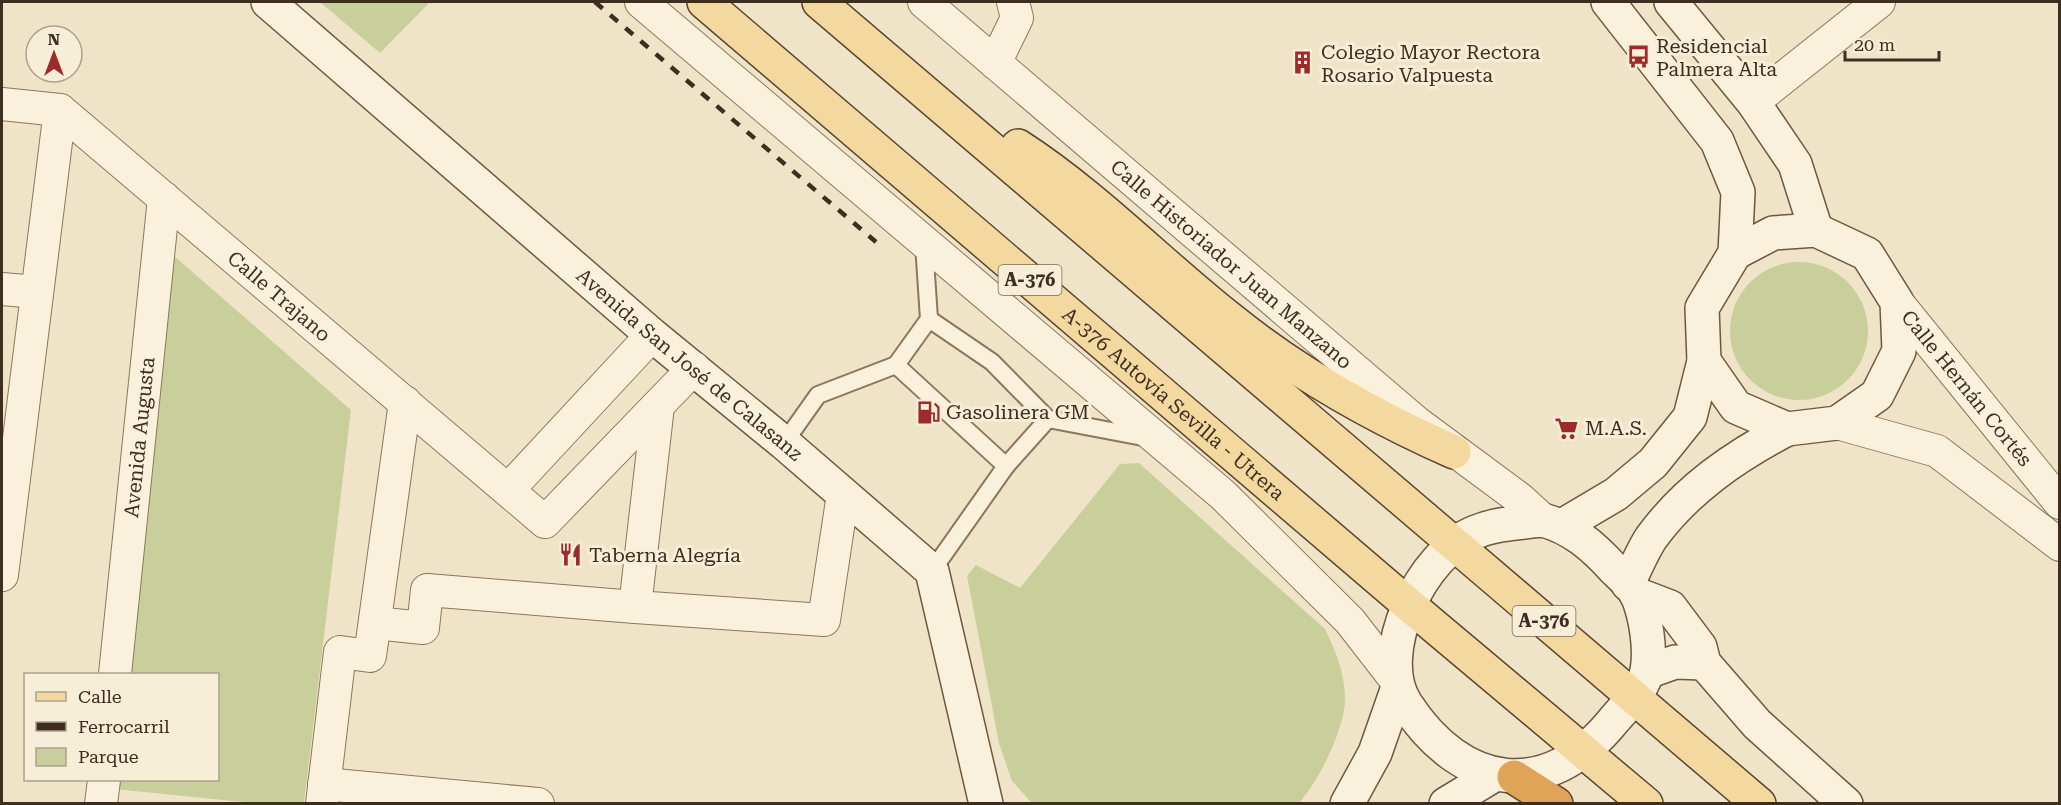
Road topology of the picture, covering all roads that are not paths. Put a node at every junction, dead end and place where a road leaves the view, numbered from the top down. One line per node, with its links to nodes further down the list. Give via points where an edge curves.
1 (268, 2): 23 (street, Avenida San José de Calasanz)
2 (641, 2): 17 (street)
3 (704, 2): 46 (main road, A-376 Autovía Sevilla - Utrera / A-376)
4 (819, 2): 11 (main road, A-376)
5 (924, 2): 10 (street, Calle Historiador Juan Manzano)
6 (1013, 2): 10 (street, via 1017,18)
7 (1608, 2): 18 (street, via 1717,141 1738,192)
8 (1671, 2): 12 (street)
9 (1879, 2): 12 (street)
10 (995, 63): 34 (street, Calle Historiador Juan Manzano)
11 (926, 92): 34 (main road, via 994,130 1058,174 1231,320 1290,363 1361,407); 41 (main road, A-376)
12 (1753, 102): 16 (street, via 1795,164)
13 (2, 104): 14 (street)
14 (60, 110): 15 (street, Calle Trajano); 20 (street)
15 (164, 198): 27 (street, Calle Trajano); 50 (street, Avenida Augusta)
16 (1816, 230): 18 (street, via 1773,233); 21 (street, via 1867,254)
17 (924, 244): 22 (lane); 32 (street)
18 (1735, 253): 24 (street, via 1702,308)
19 (2, 288): 20 (street)
20 (37, 292): 38 (street)
21 (1897, 302): 30 (street, via 1899,351 1895,360 1877,395); 39 (street, Calle Hernán Cortés)
22 (929, 319): 25 (lane); 29 (lane, via 992,362)
23 (652, 335): 26 (street, Avenida San José de Calasanz); 36 (street)
24 (1704, 361): 31 (street, via 1736,407); 40 (street, via 1690,417 1653,463 1616,494)
25 (896, 364): 33 (lane, via 818,395); 35 (lane)
26 (694, 368): 28 (street); 33 (street, Avenida San José de Calasanz)
27 (405, 402): 36 (street, Calle Trajano); 48 (street)
28 (658, 406): 36 (street, Calle Trajano, via 545,522); 47 (street)
29 (1048, 419): 32 (lane); 35 (lane)
30 (1837, 423): 31 (street); 42 (street, via 1937,451)
31 (1788, 429): 45 (street, via 1743,453 1687,495 1650,540)
32 (1160, 440): 51 (street, via 1223,495 1350,621)
33 (784, 443): 37 (street, Avenida San José de Calasanz)
34 (1454, 452): 40 (street, Calle Historiador Juan Manzano)
35 (1006, 466): 43 (lane)
36 (508, 490)
37 (843, 494): 43 (street, Avenida San José de Calasanz); 47 (street, via 824,620)
38 (6, 500): 44 (street)
39 (2060, 503)
40 (1553, 523): 41 (street, via 1493,527 1474,532); 45 (street, via 1603,557)
41 (1454, 545): 46 (street, via 1428,572); 52 (main road, A-376)
42 (2060, 545)
43 (932, 571): 57 (street)
44 (2, 575)
45 (1632, 589): 49 (street, via 1670,607 1700,647); 52 (street, via 1647,630)
46 (1409, 605): 51 (street, via 1400,632); 53 (main road, A-376 Autovía Sevilla - Utrera / A-376)
47 (635, 607): 48 (street, via 427,590 423,628)
48 (375, 623): 55 (street, via 370,656 340,652)
49 (1704, 663): 52 (street, via 1675,662); 63 (street, via 1757,724)
50 (115, 673)
51 (1396, 684): 54 (street, via 1422,728 1455,758); 58 (street, via 1375,753)
52 (1640, 684): 53 (street, via 1609,726); 62 (main road, A-376)
53 (1583, 751): 54 (street, via 1549,770); 61 (main road, A-376 Autovía Sevilla - Utrera / A-376)
54 (1504, 776): 59 (street); 60 (highway)
55 (323, 794): 56 (street)
56 (538, 804)
57 (987, 804)
58 (1347, 804)
59 (1446, 804)
60 (1556, 804)
61 (1646, 804)
62 (1758, 804)
63 (1846, 804)

